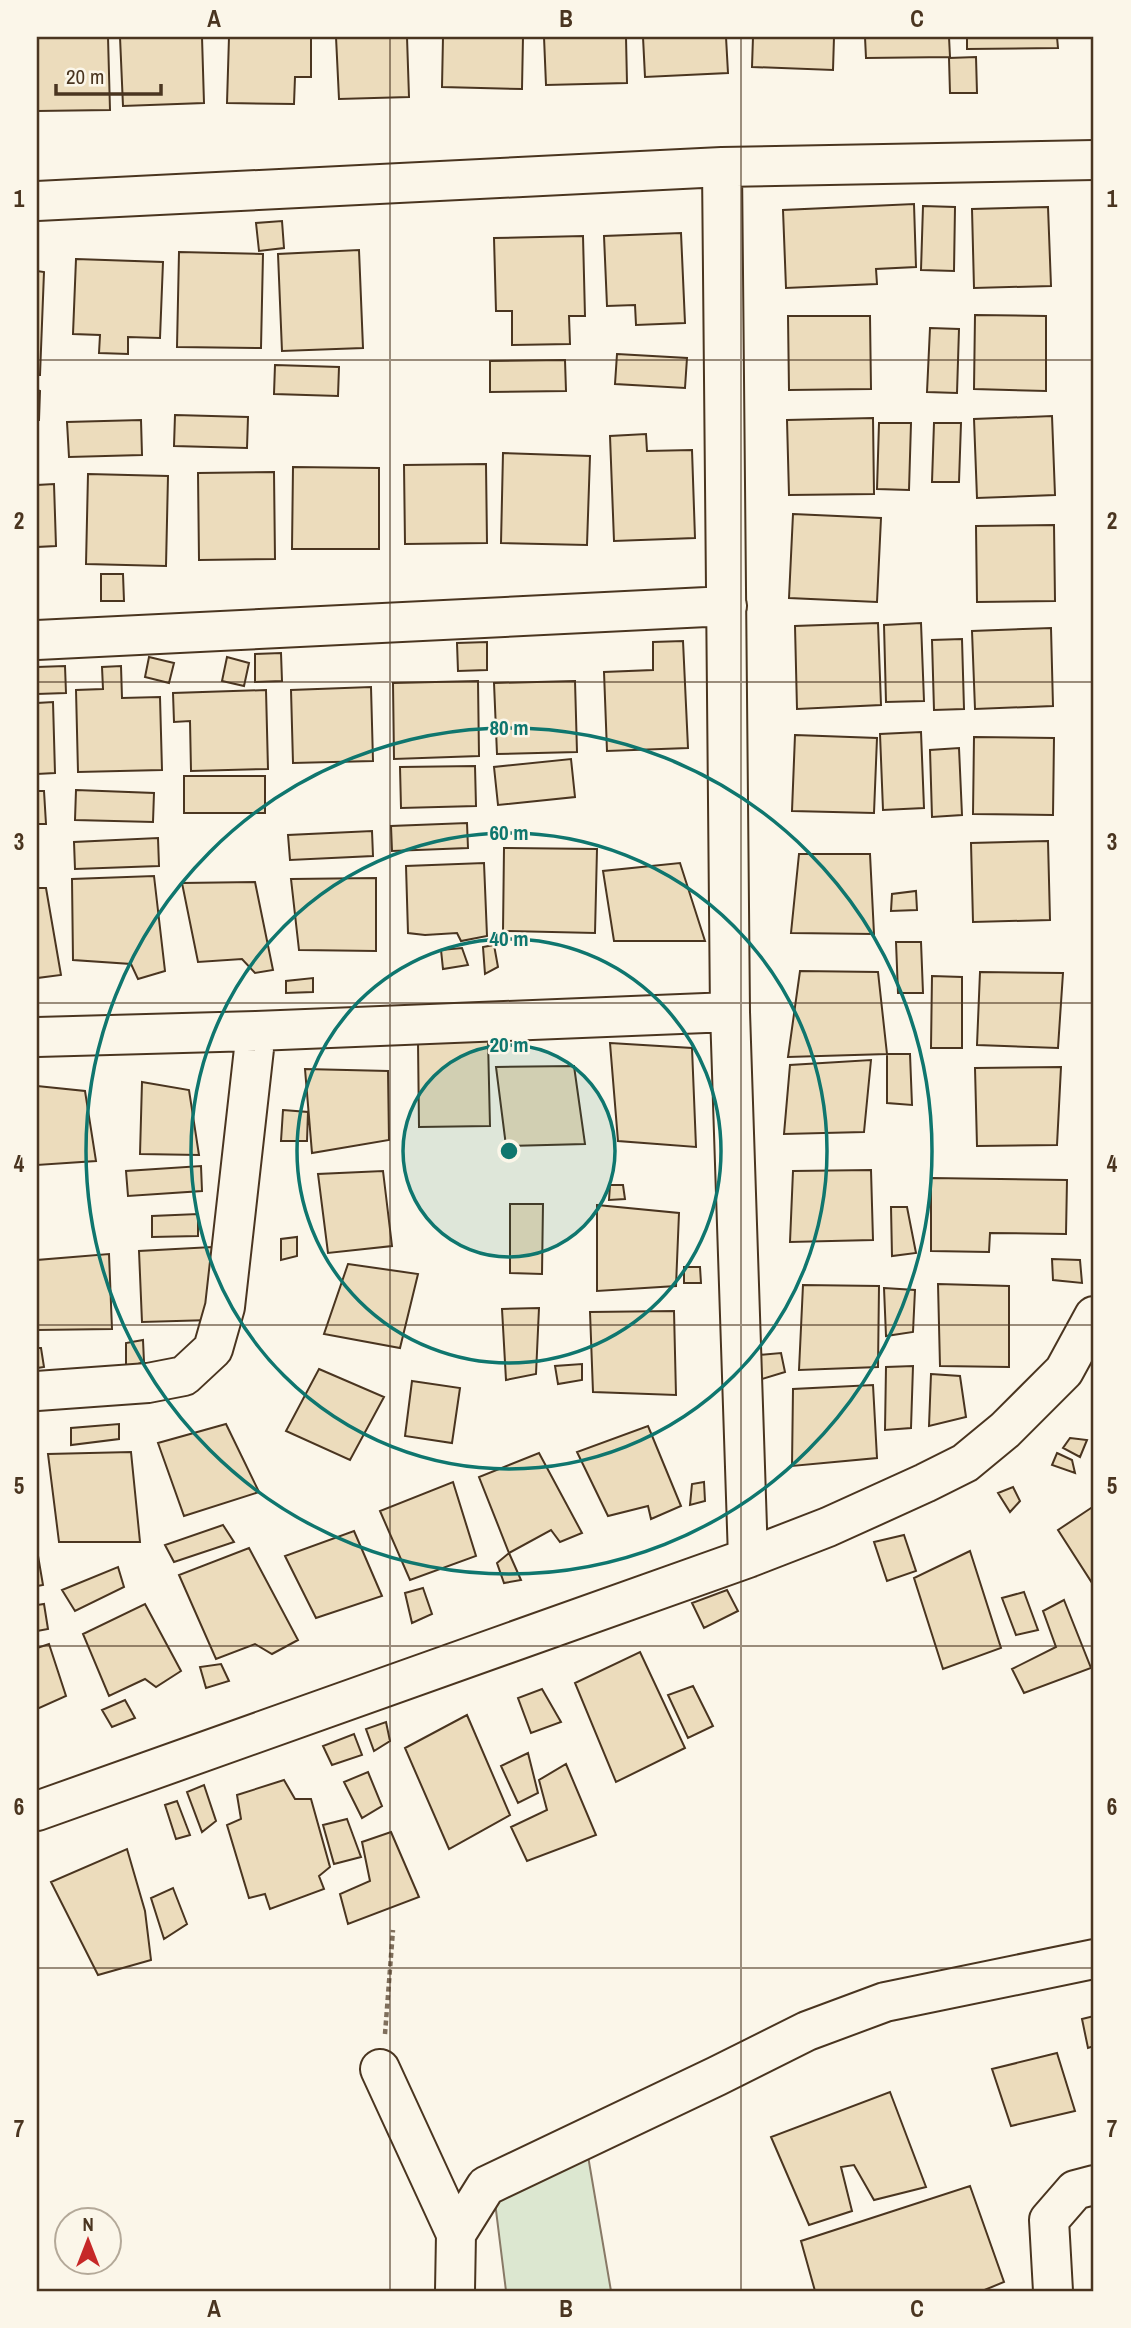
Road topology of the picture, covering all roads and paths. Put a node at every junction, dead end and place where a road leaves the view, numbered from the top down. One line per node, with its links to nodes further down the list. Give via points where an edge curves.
1 (1094, 160): 2 (street)
2 (722, 167): 3 (street); 4 (street)
3 (37, 201)
4 (727, 606): 5 (street); 6 (street)
5 (37, 640)
6 (730, 1012): 7 (street); 11 (street)
7 (257, 1031): 8 (street); 10 (street, via 225,1307 213,1349 184,1376)
8 (37, 1037)
9 (1094, 1316): 11 (street, via 1064,1371 965,1463 828,1527)
10 (37, 1391)
11 (748, 1558): 12 (street)
12 (37, 1811)
13 (393, 1930): 15 (path)
14 (1094, 1959): 17 (street, via 885,2003 807,2031 486,2186)
15 (380, 2069): 17 (street)
16 (1094, 2185): 19 (street, via 1075,2190 1049,2220)
17 (456, 2234): 18 (street)
18 (455, 2291)
19 (1053, 2291)

